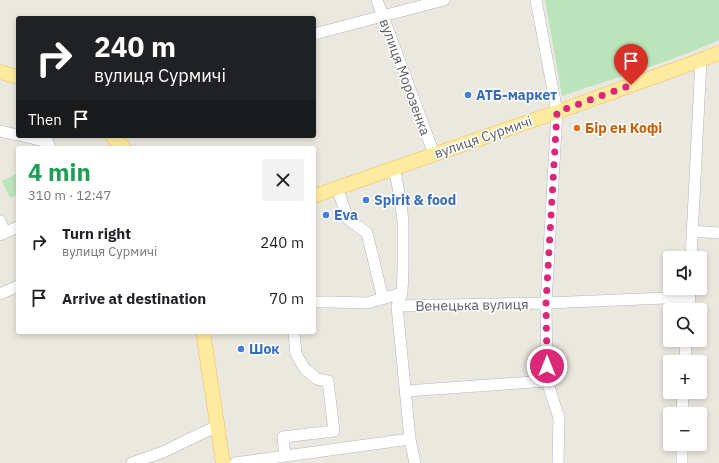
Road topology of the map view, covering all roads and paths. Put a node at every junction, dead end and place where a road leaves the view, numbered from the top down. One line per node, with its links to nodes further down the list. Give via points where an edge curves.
1 (376, 0): 4 (street, вулиця Морозенка)
2 (444, 0): 4 (street)
3 (536, 0): 10 (street)
4 (383, 16): 5 (street); 17 (street, вулиця Морозенка)
5 (316, 33)
6 (719, 52): 7 (main road, вулиця Сурмичі)
7 (701, 60): 10 (main road, вулиця Сурмичі); 23 (street)
8 (0, 72): 9 (main road)
9 (16, 76)
10 (557, 112): 17 (main road, вулиця Сурмичі); 33 (street)
11 (0, 130): 12 (street)
12 (16, 134)
13 (31, 138): 15 (street, via 48,142)
14 (114, 138): 16 (main road)
15 (49, 146)
16 (122, 146)
17 (434, 154): 18 (main road, вулиця Сурмичі)
18 (394, 168): 19 (main road, вулиця Сурмичі); 28 (street, via 403,223)
19 (337, 188): 20 (main road, вулиця Сурмичі); 31 (street, via 348,219 367,233)
20 (316, 195)
21 (0, 221): 25 (street)
22 (16, 228): 25 (street)
23 (692, 231): 24 (street); 26 (street)
24 (719, 233)
25 (3, 234)
26 (691, 251)
27 (16, 287): 29 (street)
28 (402, 293): 31 (street); 34 (street)
29 (0, 294)
30 (663, 295): 33 (street, Венецька вулиця)
31 (383, 298): 32 (street, via 367,303)
32 (316, 302)
33 (546, 303): 34 (street, Венецька вулиця); 37 (street)
34 (397, 306): 38 (street)
35 (203, 334): 39 (main road)
36 (294, 334): 42 (street, via 296,354 305,369 317,379 328,381 334,431 283,437)
37 (547, 381): 38 (street); 47 (street, via 559,418)
38 (406, 391): 40 (street)
39 (217, 426): 43 (street, via 163,452); 44 (main road)
40 (410, 439): 42 (street); 46 (street)
41 (682, 451): 48 (street)
42 (285, 456): 45 (street)
43 (132, 463)
44 (223, 463)
45 (235, 463)
46 (414, 463)
47 (558, 463)
48 (682, 463)

